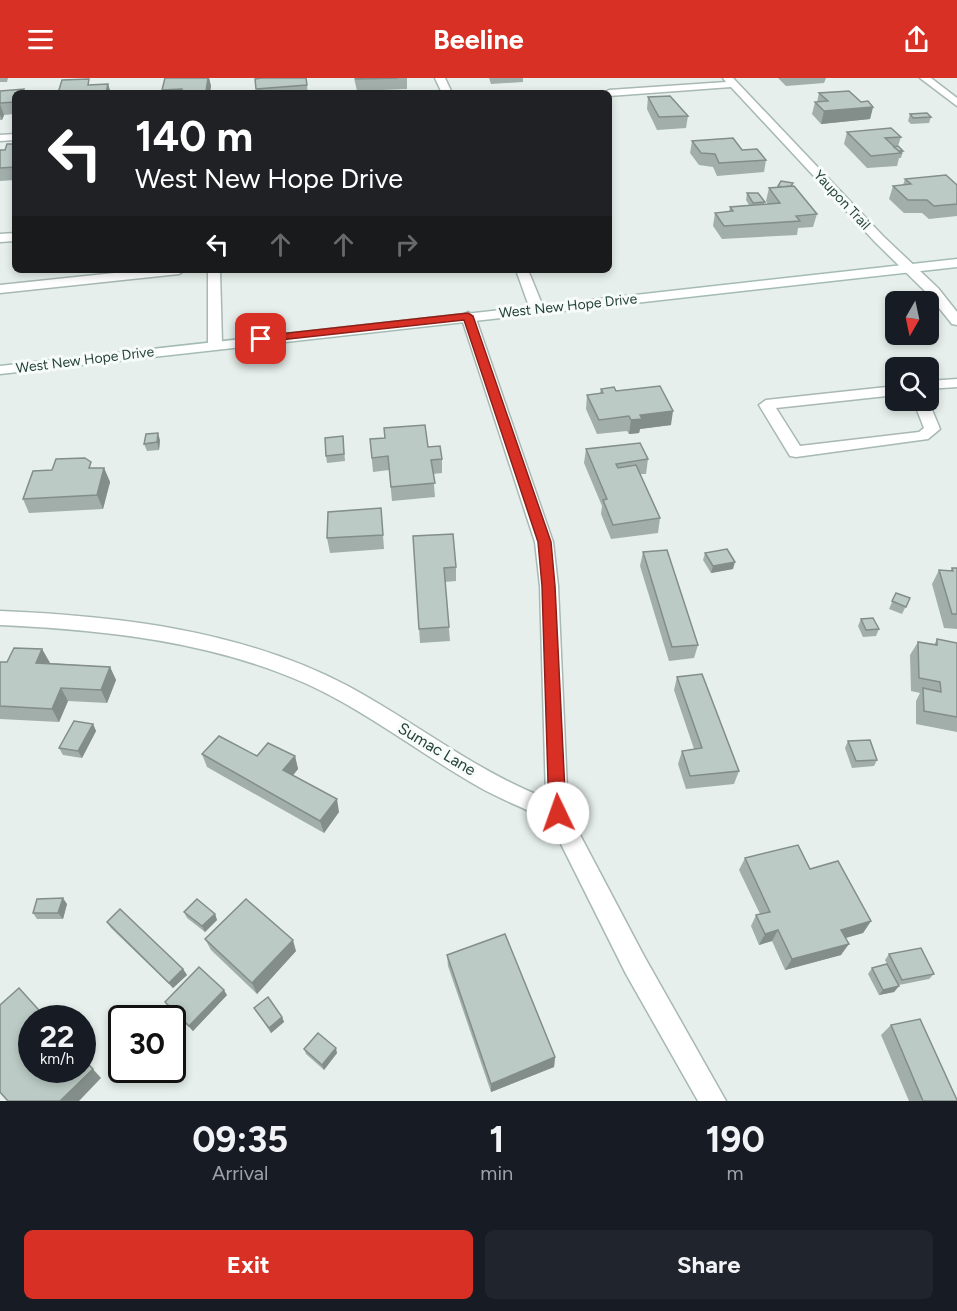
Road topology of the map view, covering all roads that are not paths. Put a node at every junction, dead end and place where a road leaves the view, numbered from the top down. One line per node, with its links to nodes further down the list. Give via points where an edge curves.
1 (925, 78): 4 (street)
2 (730, 81): 3 (street); 6 (street, Yaupon Trail)
3 (612, 93)
4 (957, 103)
5 (957, 263): 6 (street, West New Hope Drive)
6 (910, 268): 11 (street, West New Hope Drive); 13 (street, Yaupon Trail)
7 (136, 273): 10 (street)
8 (214, 273): 14 (street)
9 (523, 273): 11 (street)
10 (0, 289)
11 (537, 309): 12 (street, West New Hope Drive)
12 (468, 316): 14 (street, West New Hope Drive); 21 (street, via 544,542)
13 (957, 321)
14 (215, 344): 15 (street, West New Hope Drive)
15 (0, 370)
16 (957, 383): 17 (street)
17 (939, 384)
18 (885, 391): 19 (street, via 766,405 796,452 923,436 932,429)
19 (925, 411)
20 (0, 618): 21 (street, Sumac Lane, via 61,620 141,630 249,654 315,679 512,794)
21 (558, 813): 22 (street, via 635,965)
22 (713, 1101)

